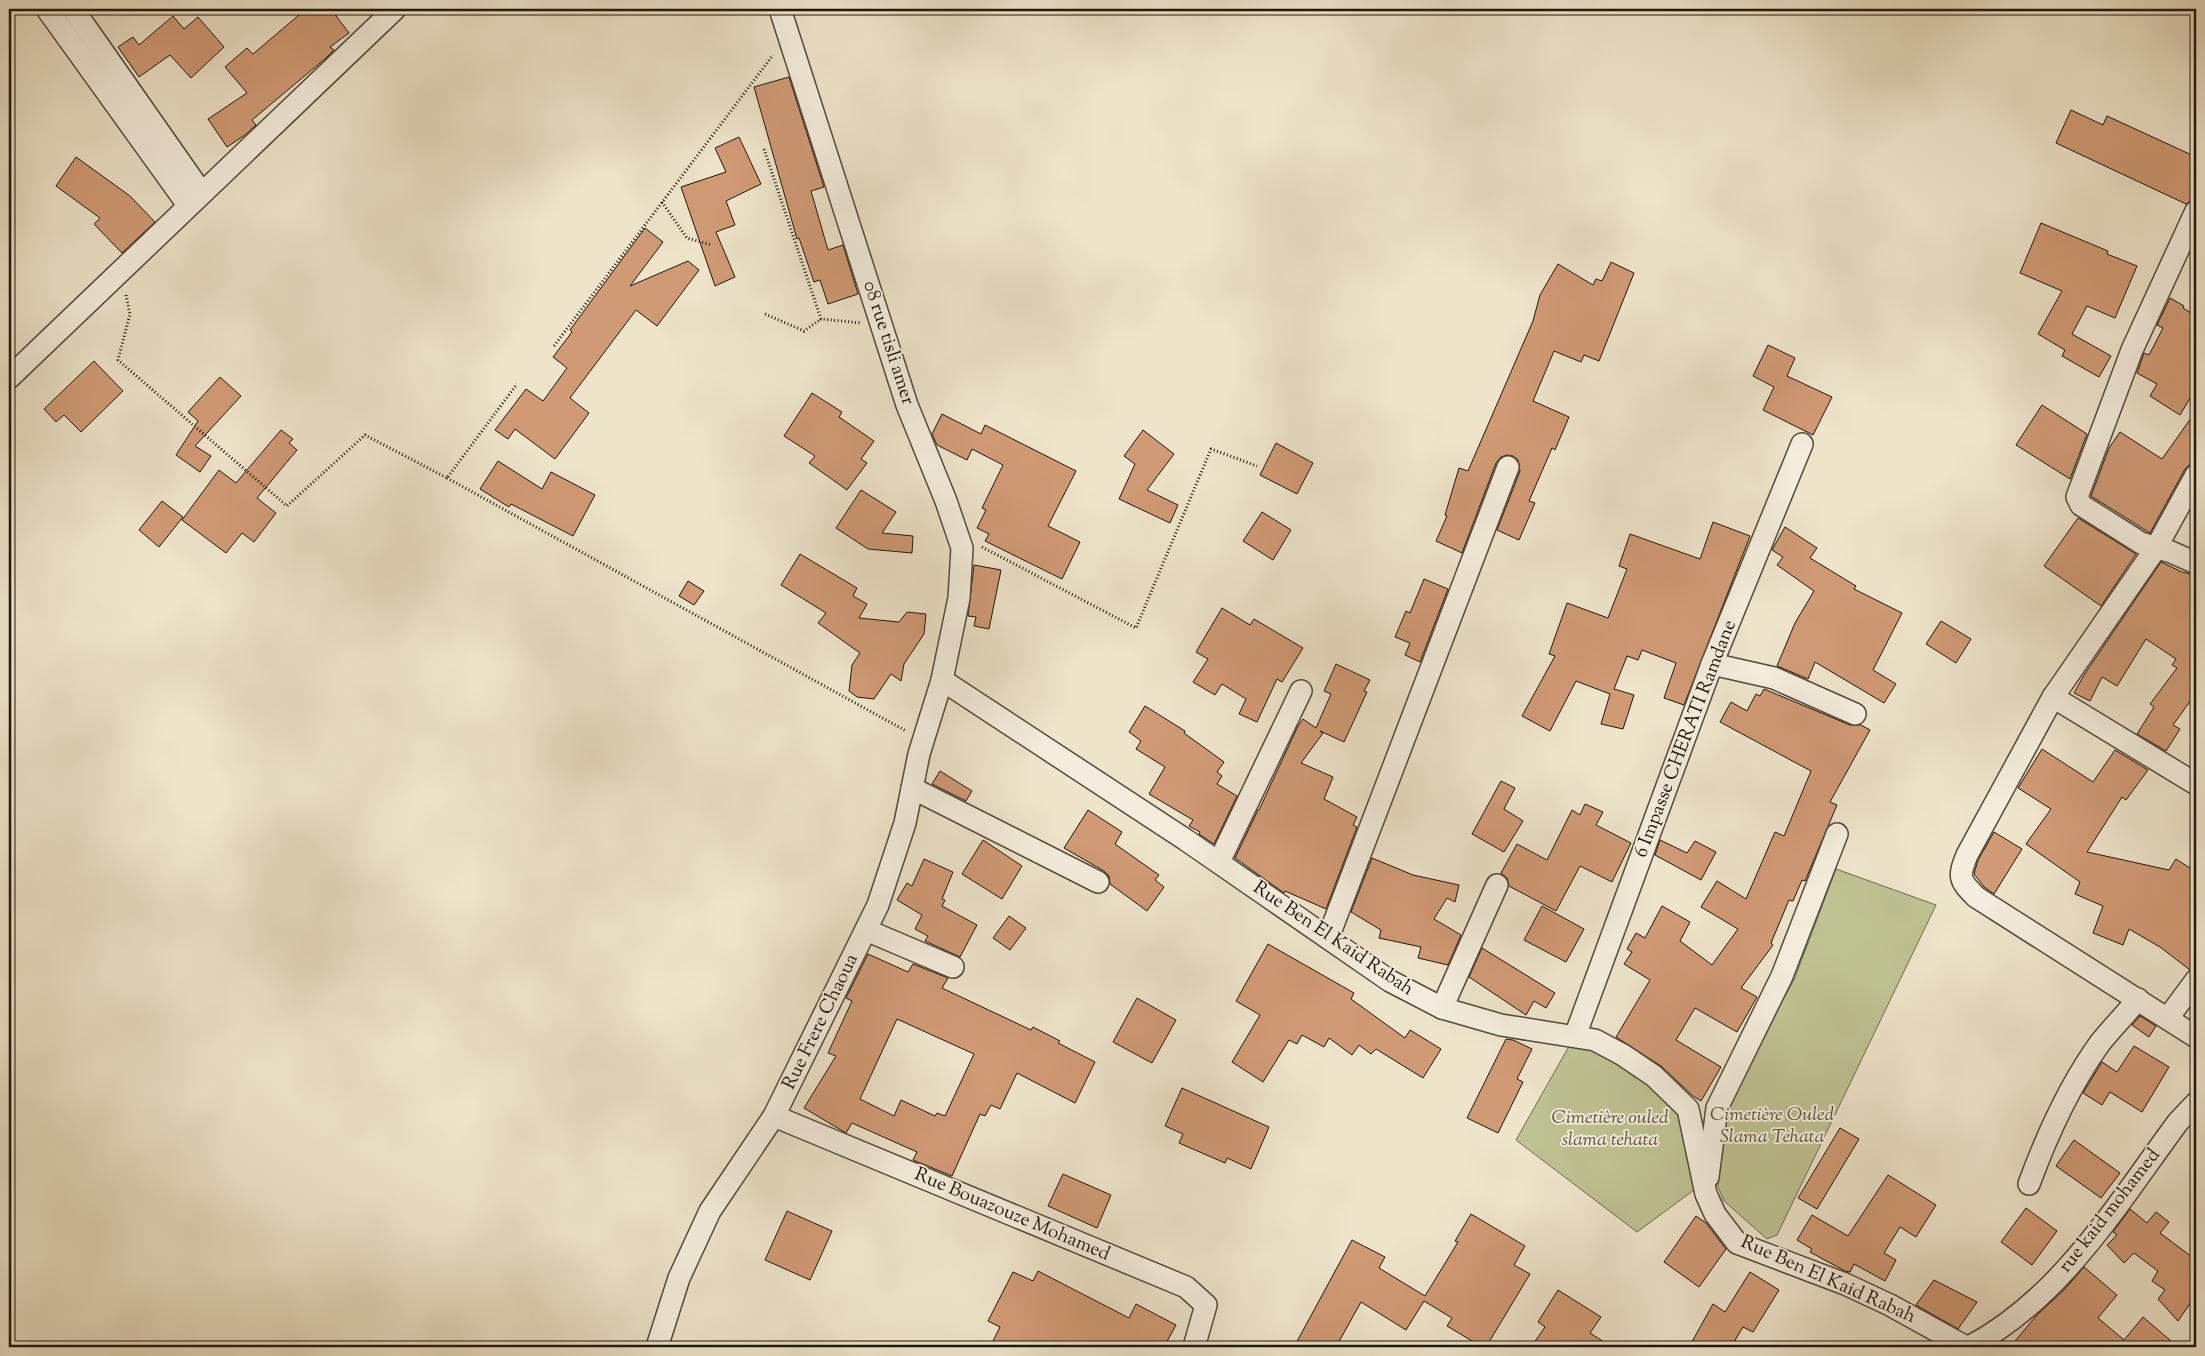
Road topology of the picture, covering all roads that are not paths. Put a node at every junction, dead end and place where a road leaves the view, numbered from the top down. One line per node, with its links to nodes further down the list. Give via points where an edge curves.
1 (47, 9): 5 (street)
2 (73, 9): 5 (street)
3 (395, 9): 5 (street)
4 (780, 9): 14 (street, 08 rue tisli amer, via 907,405 962,548 959,598)
5 (194, 198): 7 (street)
6 (2196, 211): 11 (street, via 2129,359 2077,497 2081,505)
7 (9, 378)
8 (1802, 444): 13 (street, 6 Impasse CHERATI Ramdane)
9 (1508, 467): 25 (street)
10 (2196, 474): 11 (street)
11 (2156, 548): 12 (street); 16 (street)
12 (2196, 563)
13 (1712, 664): 17 (street, via 1774,678); 31 (street, 6 Impasse CHERATI Ramdane)
14 (942, 680): 19 (street, Rue Frere Chaoua); 21 (street, Rue Ben El Kaid Rabah)
15 (1301, 691): 21 (street)
16 (2053, 697): 18 (street); 28 (street, via 1967,855 1960,873 1963,884 1976,897)
17 (1855, 714)
18 (2196, 784)
19 (912, 788): 22 (street); 24 (street, Rue Frere Chaoua, via 905,823 878,905)
20 (1837, 834): 36 (street, via 1782,976 1717,1108)
21 (1219, 862): 25 (street, Rue Ben El Kaid Rabah)
22 (1098, 882)
23 (1497, 886): 29 (street)
24 (866, 930): 26 (street); 34 (street, Rue Frere Chaoua)
25 (1328, 938): 29 (street, Rue Ben El Kaid Rabah, via 1390,982)
26 (953, 967)
27 (2196, 980): 30 (street)
28 (2138, 999): 30 (street); 35 (street, via 2100,1044 2077,1079 2048,1135)
29 (1442, 1008): 31 (street, Rue Ben El Kaid Rabah, via 1501,1024)
30 (2168, 1018): 32 (street)
31 (1575, 1036): 36 (street, Rue Ben El Kaid Rabah, via 1595,1040 1623,1055 1654,1076 1688,1109)
32 (2196, 1037)
33 (2196, 1104): 39 (street, rue kaid mohamed, via 2178,1122 2081,1254 2055,1282 1993,1335)
34 (774, 1116): 37 (street, Rue Frere Chaoua, via 710,1211 679,1278); 38 (street, Rue Bouazouze Mohamed, via 1186,1287 1206,1305)
35 (2029, 1184)
36 (1706, 1194): 39 (street, Rue Ben El Kaid Rabah, via 1715,1214 1737,1243 1890,1305)
37 (659, 1347)
38 (1194, 1347)
39 (1967, 1347)

